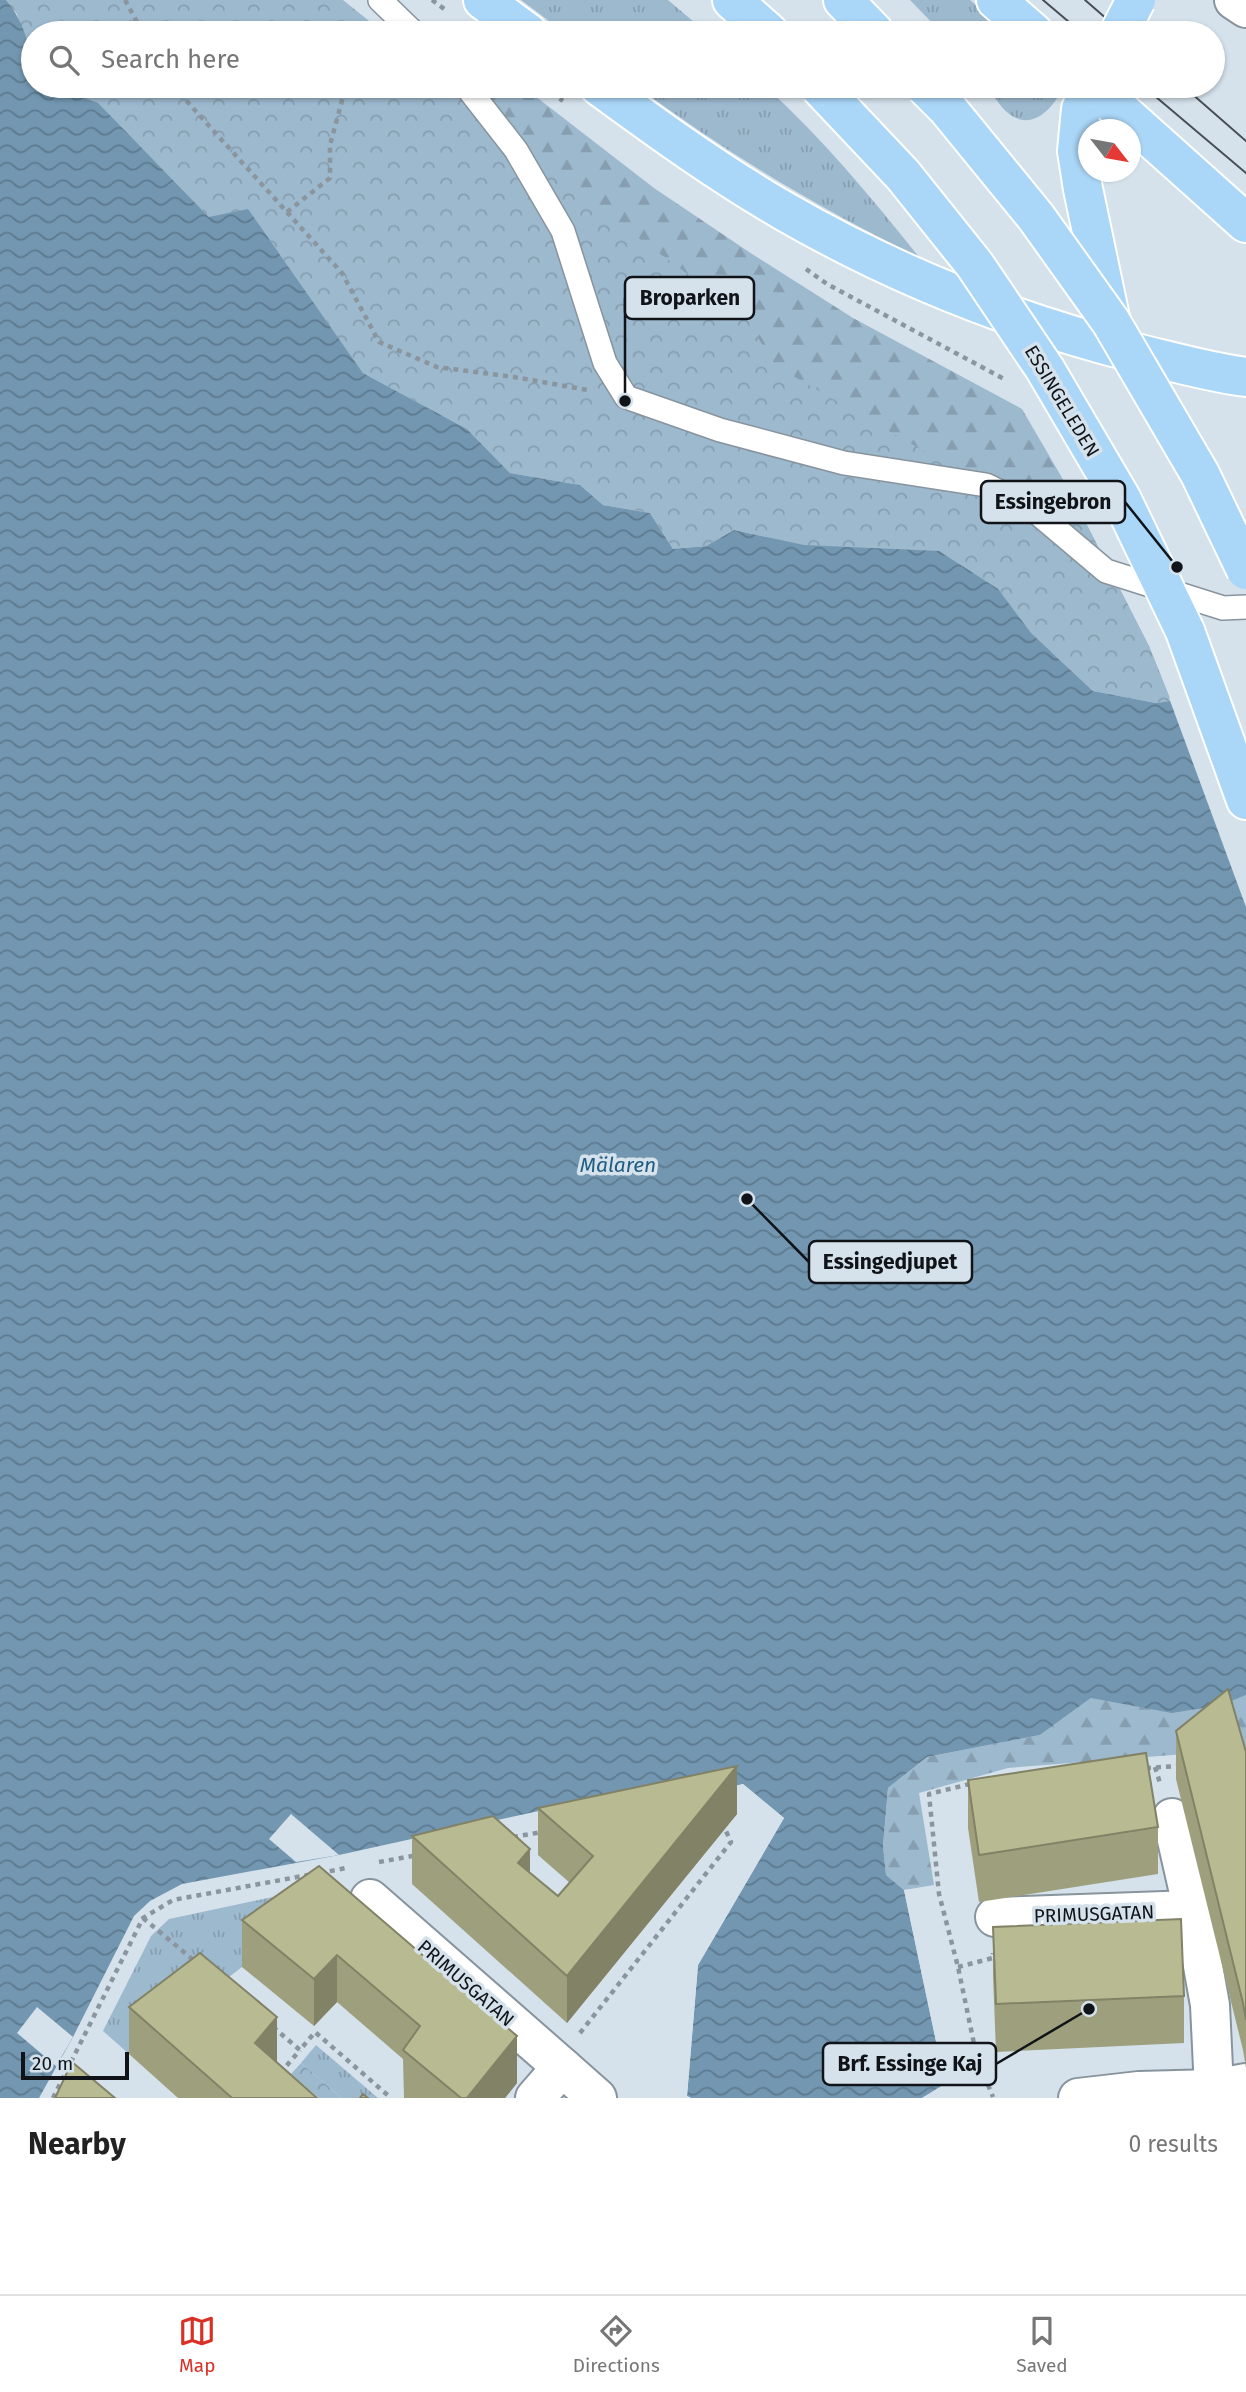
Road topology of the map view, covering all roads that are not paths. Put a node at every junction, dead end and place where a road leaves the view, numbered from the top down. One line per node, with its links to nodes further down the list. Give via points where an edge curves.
1 (380, 0): 9 (lane)
2 (483, 0): 10 (highway)
3 (732, 0): 11 (highway)
4 (842, 0): 12 (highway)
5 (996, 0): 13 (highway)
6 (1136, 0): 14 (highway, bridge)
7 (1234, 0): 8 (street)
8 (1246, 8)
9 (402, 21)
10 (512, 21)
11 (756, 21)
12 (863, 21)
13 (1020, 21)
14 (1125, 21)
15 (475, 98): 25 (lane, via 516,150 563,231 605,363 626,397 720,430 844,463 986,485 1029,506 1106,572 1223,608)
16 (616, 98): 23 (highway, via 785,211 920,281 1063,334)
17 (830, 98): 26 (highway, ESSINGELEDEN, bridge, via 904,175 975,265 1045,369 1122,500 1185,631)
18 (937, 98): 22 (highway, bridge, via 1036,217)
19 (1087, 98): 22 (highway, via 1081,110 1077,150)
20 (1106, 98): 21 (highway)
21 (1246, 223)
22 (1111, 322): 24 (highway, bridge, via 1200,474)
23 (1246, 377)
24 (1246, 570)
25 (1246, 607)
26 (1246, 800)
27 (1172, 1818): 29 (street)
28 (370, 1899): 31 (street, PRIMUSGATAN)
29 (1193, 1910): 30 (street, PRIMUSGATAN); 32 (street)
30 (995, 1917)
31 (570, 2051): 33 (street); 34 (street, PRIMUSGATAN)
32 (1230, 2086): 35 (street)
33 (535, 2098)
34 (597, 2098)
35 (1078, 2098)

